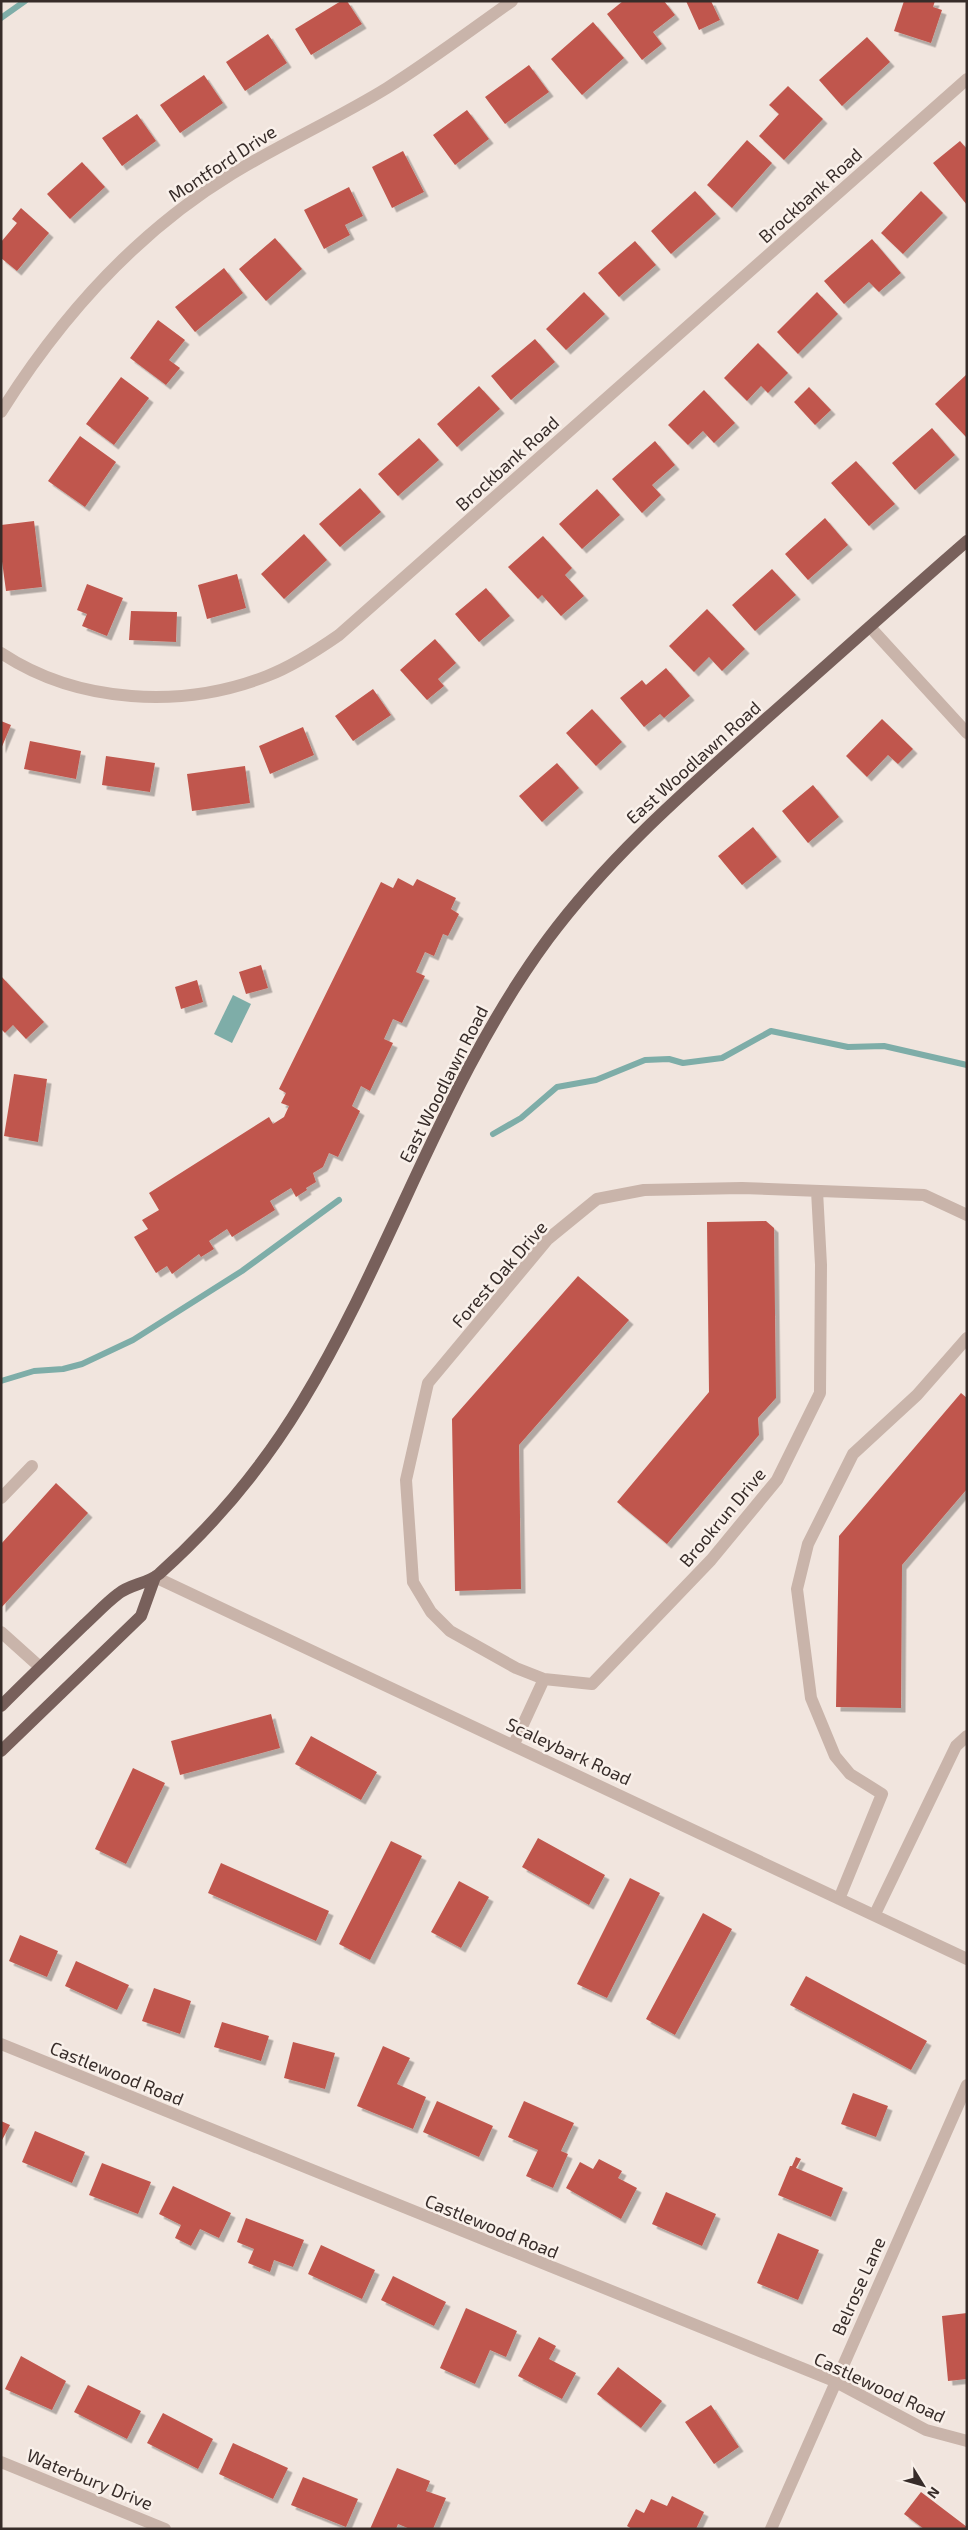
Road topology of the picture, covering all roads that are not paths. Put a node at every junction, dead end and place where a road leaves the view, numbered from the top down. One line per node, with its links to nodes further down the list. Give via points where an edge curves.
1 (512, 1): 3 (street, Montford Drive, via 387,88 230,175 176,214 146,239 64,323 22,378)
2 (967, 79): 6 (street, Brockbank Road, via 339,635 305,658 268,676 227,689 185,696 142,697 62,681)
3 (1, 412)
4 (967, 541): 5 (main road, East Woodlawn Road)
5 (870, 627): 7 (street); 13 (main road, East Woodlawn Road, via 668,806 614,860 547,940 504,1003 456,1088 346,1325 301,1403 233,1496)
6 (1, 653)
7 (967, 733)
8 (817, 1191): 9 (street, Forest Oak Drive, via 924,1195); 16 (street, Brookrun Drive, via 821,1265 820,1393 778,1480 711,1560 592,1684); 16 (street, Forest Oak Drive, via 742,1188 644,1190 597,1198 548,1239 428,1383 406,1480 413,1582 431,1612 450,1631 516,1668)
9 (967, 1214)
10 (967, 1338): 21 (street, via 917,1395 853,1454 808,1544 797,1589 811,1698 835,1756 850,1774 882,1794)
11 (32, 1466): 12 (street)
12 (1, 1498)
13 (155, 1577): 15 (main road, East Woodlawn Road, via 120,1591); 19 (street, Scaleybark Road); 20 (main road, East Woodlawn Road, via 141,1616)
14 (1, 1632): 15 (street)
15 (40, 1667): 17 (main road, East Woodlawn Road)
16 (544, 1679): 19 (street)
17 (1, 1706)
18 (967, 1736): 22 (street, via 956,1746)
19 (514, 1744): 21 (street, Scaleybark Road)
20 (1, 1751)
21 (839, 1899): 22 (street, Scaleybark Road)
22 (875, 1914): 23 (street, Scaleybark Road)
23 (967, 1959)
24 (1, 2044): 26 (street, Castlewood Road)
25 (967, 2085): 26 (street, Belrose Lane)
26 (834, 2381): 27 (street, Castlewood Road, via 926,2430); 30 (street, Belrose Lane)
27 (967, 2441)
28 (1, 2462): 29 (street, Waterbury Drive)
29 (165, 2529)
30 (771, 2529)

